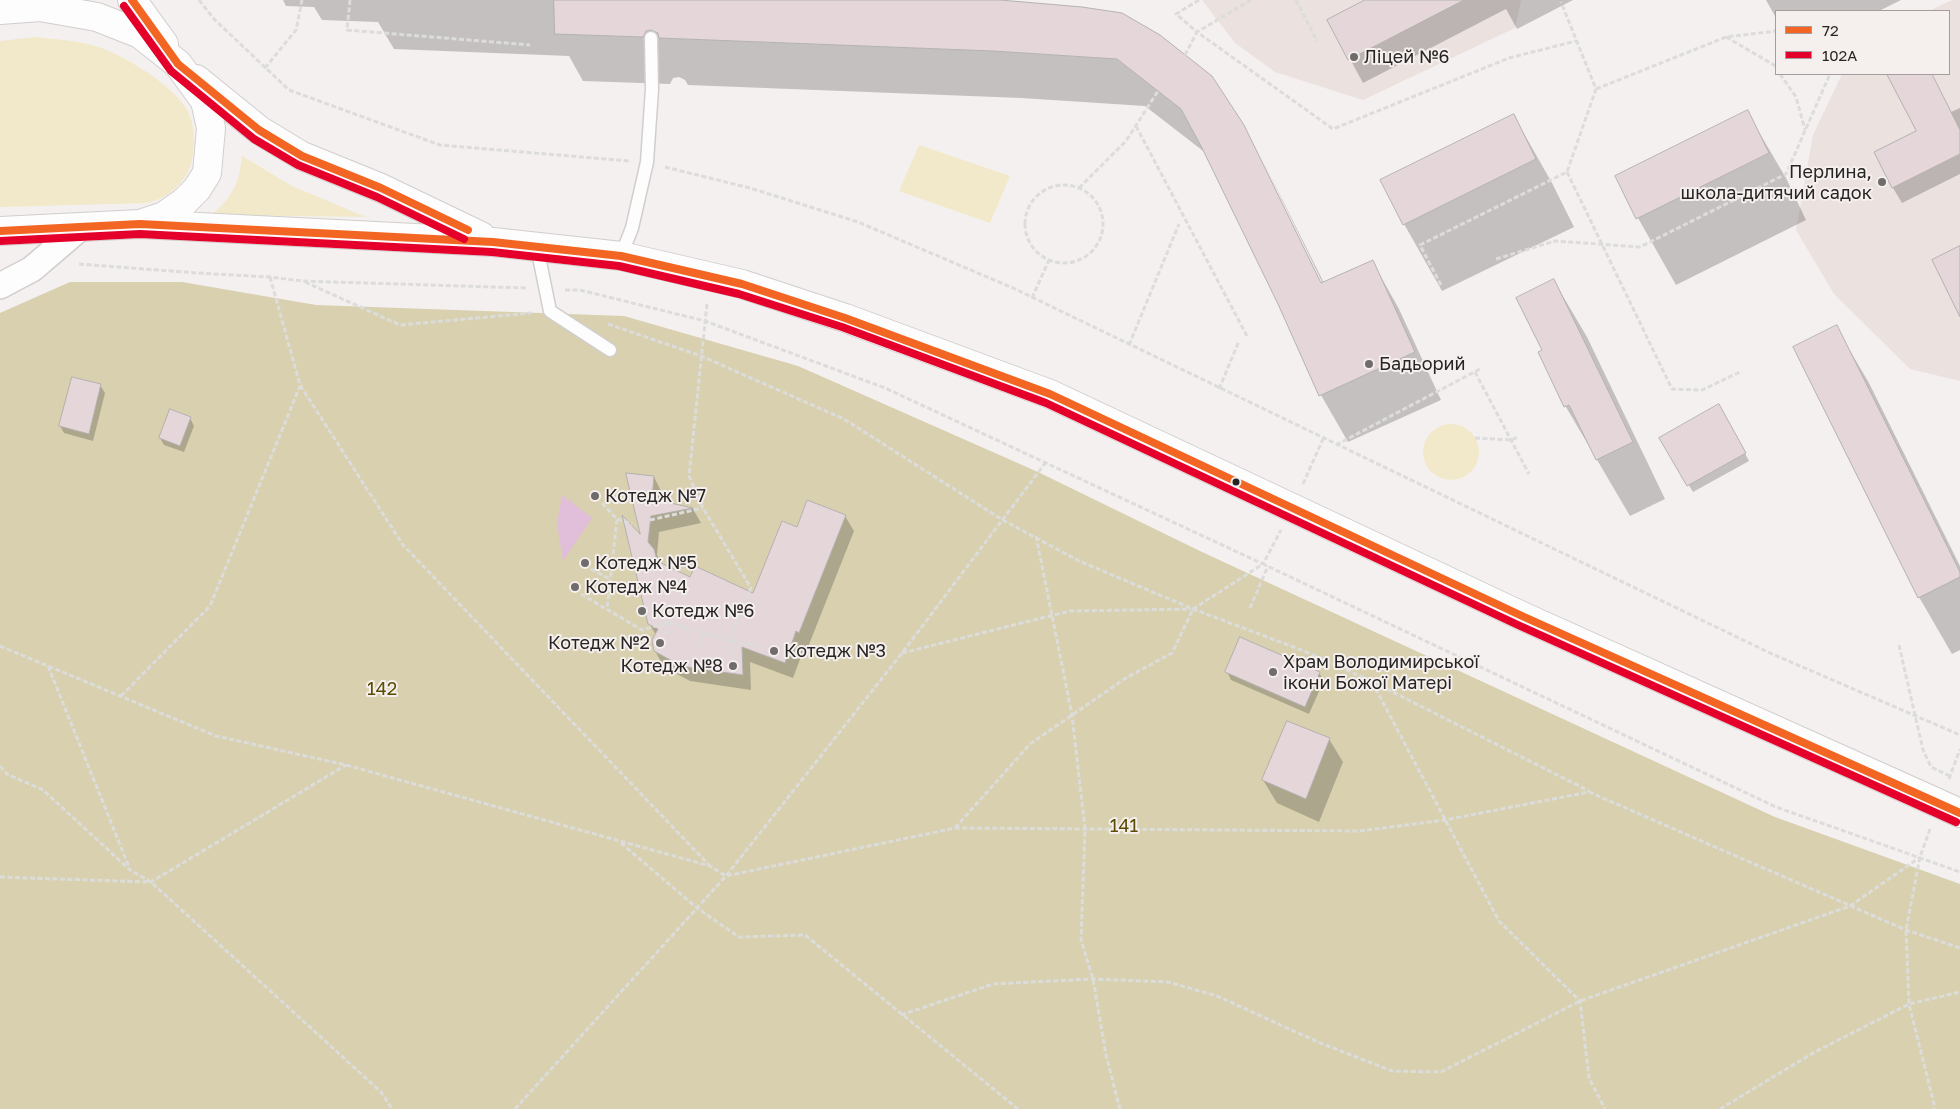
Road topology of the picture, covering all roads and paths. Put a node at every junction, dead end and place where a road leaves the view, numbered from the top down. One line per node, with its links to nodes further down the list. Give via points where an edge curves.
1 (132, 0): 18 (street)
2 (199, 0): 20 (path)
3 (302, 0): 20 (path, via 296,30)
4 (350, 0): 16 (path, via 347,30)
5 (1199, 0): 11 (path, via 1176,14)
6 (1251, 0): 11 (path)
7 (1296, 0): 14 (path)
8 (1561, 2): 15 (path)
9 (0, 10): 18 (street, via 40,7 97,17 140,34)
10 (1775, 31): 12 (path)
11 (1197, 32): 15 (path, via 1333,130 1509,58); 17 (path)
12 (1726, 37): 19 (path); 23 (path)
13 (651, 38): 27 (lane, via 652,89)
14 (1317, 41)
15 (1576, 41): 23 (path)
16 (530, 45)
17 (1185, 55)
18 (178, 64): 30 (street, via 205,101 211,128 207,174 184,202 164,216); 34 (street, via 259,130 302,156 381,188)
19 (1775, 66)
20 (265, 68): 27 (path, via 289,90 440,146)
21 (1781, 75): 26 (path, via 1796,97)
22 (1830, 75): 26 (path)
23 (1596, 89): 28 (path)
24 (1158, 91): 25 (path)
25 (1136, 126): 29 (path, via 1126,141); 51 (path)
26 (1805, 130): 35 (path, via 1786,174 1640,247)
27 (647, 162): 37 (lane); 47 (path, via 750,188 858,222)
28 (1567, 172): 35 (path); 44 (path, via 1420,245)
29 (1079, 188): 39 (path, via 1095,200 1102,211 1102,236 1096,248 1080,259 1062,263); 39 (path, via 1060,184 1048,188 1029,206 1025,231 1038,254)
30 (140, 224): 32 (street); 34 (street)
31 (1179, 224): 53 (path)
32 (80, 228): 33 (street); 45 (street, via 32,269)
33 (0, 231)
34 (493, 242): 36 (street)
35 (1602, 244): 38 (path, via 1555,242); 57 (path, via 1672,388 1702,390)
36 (537, 247): 37 (street); 46 (lane)
37 (622, 256): 42 (street)
38 (1496, 259)
39 (1049, 260): 47 (path)
40 (75, 264): 41 (path)
41 (270, 276): 43 (path); 59 (path)
42 (710, 276): 49 (path); 70 (street, via 844,318 1050,394)
43 (302, 281): 46 (path); 48 (path, via 400,325)
44 (1440, 285)
45 (0, 286)
46 (546, 289): 48 (lane); 49 (path, via 580,290)
47 (1032, 298): 53 (path)
48 (550, 311): 54 (lane)
49 (705, 321): 55 (path); 66 (path, via 885,388)
50 (605, 324): 55 (path)
51 (1248, 338)
52 (1240, 341): 60 (path)
53 (1129, 345): 60 (path)
54 (610, 350)
55 (701, 356): 69 (path, via 688,476); 72 (path, via 844,419)
56 (1482, 368): 58 (path)
57 (1742, 371)
58 (1475, 372): 64 (path); 65 (path)
59 (300, 385): 98 (path, via 210,606); 112 (path, via 403,545)
60 (1219, 389): 63 (path)
61 (1517, 437): 64 (path)
62 (1475, 438): 64 (path)
63 (1323, 439): 65 (path); 70 (path)
64 (1512, 440): 67 (path)
65 (1336, 445): 100 (path, via 1770,653)
66 (1046, 462): 72 (path); 76 (path)
67 (1529, 474)
68 (602, 503): 71 (path)
69 (703, 508): 73 (path); 89 (path, via 751,588)
70 (1293, 508): 76 (path); 106 (street, via 1522,616)
71 (617, 519): 74 (path); 79 (path)
72 (1001, 519): 75 (path); 94 (path)
73 (650, 520)
74 (632, 524)
75 (1036, 536): 83 (path, via 1080,561); 84 (path)
76 (1263, 564): 77 (path); 83 (path)
77 (1268, 566): 81 (path); 111 (path, via 1776,807)
78 (591, 569): 79 (path)
79 (610, 579): 82 (path)
80 (581, 594): 82 (path)
81 (1250, 608)
82 (607, 609): 86 (path, via 642,630)
83 (1193, 609): 84 (path, via 1070,611); 97 (path, via 1304,651); 99 (path, via 1172,653 1126,678)
84 (1052, 615): 94 (path); 99 (path)
85 (655, 616): 86 (path)
86 (669, 622): 87 (path); 88 (path)
87 (702, 633): 89 (path); 93 (path)
88 (665, 635)
89 (729, 640): 92 (path); 95 (path)
90 (1899, 645): 100 (path)
91 (0, 646): 96 (path)
92 (761, 647)
93 (700, 650)
94 (902, 653): 115 (path)
95 (732, 655)
96 (48, 665): 98 (path); 113 (path)
97 (1371, 681): 105 (path); 107 (path)
98 (121, 696): 102 (path, via 216,736)
99 (1072, 715): 108 (path, via 1030,744); 109 (path)
100 (1915, 716): 101 (path); 104 (path, via 1922,750 1931,767)
101 (1960, 735)
102 (346, 765): 110 (path); 117 (path)
103 (0, 766): 113 (path, via 8,774 43,790)
104 (1950, 776)
105 (1589, 792): 107 (path); 118 (path)
106 (1960, 813)
107 (1446, 820): 109 (path, via 1360,831); 124 (path, via 1499,921)
108 (955, 828): 109 (path); 115 (path)
109 (1085, 829): 122 (path, via 1080,940)
110 (620, 842): 112 (path); 119 (path)
111 (1920, 857): 114 (path); 118 (path); 120 (path)
112 (710, 866): 115 (path)
113 (130, 870): 117 (path)
114 (1960, 872)
115 (726, 876): 119 (path)
116 (0, 877): 117 (path)
117 (152, 882): 127 (path, via 380,1092)
118 (1850, 906): 120 (path); 124 (path)
119 (697, 908): 126 (path, via 739,937 805,935); 128 (path)
120 (1906, 930): 121 (path); 125 (path)
121 (1960, 948)
122 (1093, 979): 124 (path, via 1168,982 1217,996 1392,1071 1441,1072); 126 (path, via 993,984); 130 (path, via 1106,1056)
123 (1960, 992): 125 (path)
124 (1580, 1002): 131 (path, via 1589,1078)
125 (1909, 1004): 132 (path, via 1813,1053); 133 (path)
126 (900, 1015): 129 (path)
127 (392, 1109)
128 (516, 1109)
129 (1018, 1109)
130 (1120, 1109)
131 (1605, 1109)
132 (1720, 1109)
133 (1934, 1109)

